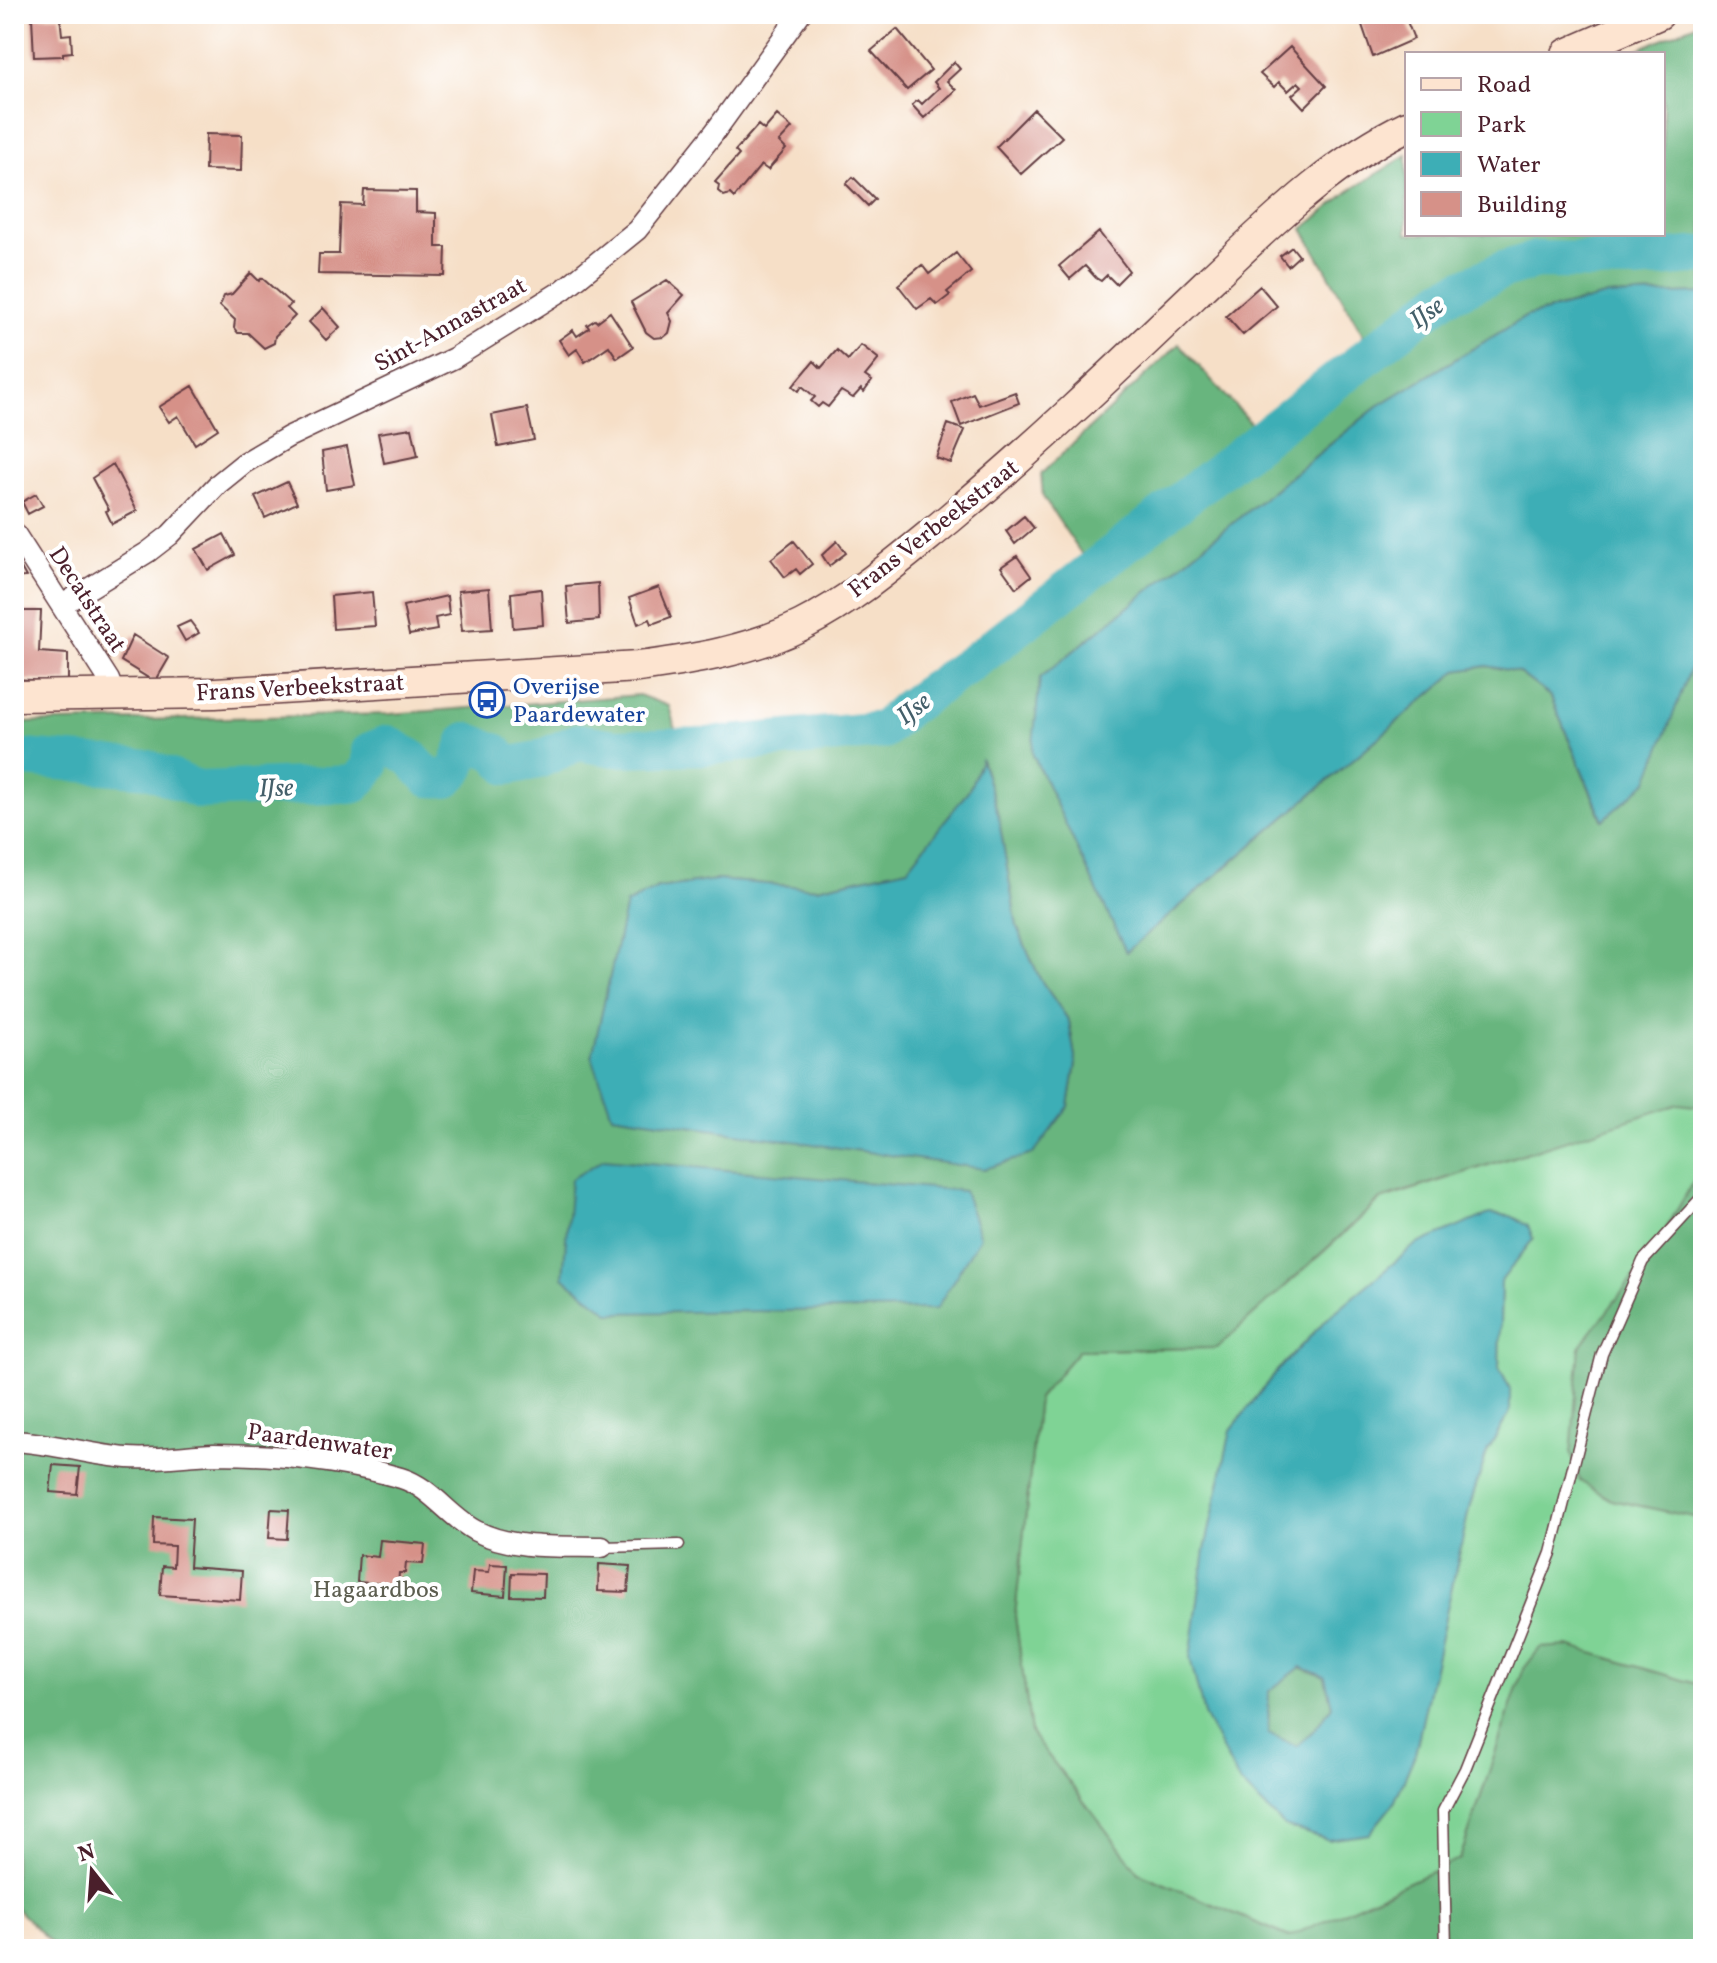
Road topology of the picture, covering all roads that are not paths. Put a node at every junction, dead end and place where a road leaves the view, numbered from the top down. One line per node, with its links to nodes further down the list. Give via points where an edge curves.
1 (800, 14): 6 (street, Sint-Annastraat, via 637,230 563,290 454,358 244,463 170,535)
2 (1659, 14): 3 (main road)
3 (1572, 52)
4 (1405, 127): 8 (main road, Frans Verbeekstraat, via 1297,199 1025,455 874,581 802,625 729,650 638,667)
5 (14, 532): 6 (street, Decatstraat)
6 (62, 605): 8 (street, Decatstraat)
7 (14, 696): 8 (main road, Frans Verbeekstraat)
8 (115, 696)
9 (1703, 1196): 13 (lane, via 1643,1261 1602,1354 1551,1553 1465,1769 1443,1811)
10 (14, 1441): 12 (street, Paardenwater, via 131,1458 216,1454 361,1469 405,1479 476,1531 497,1539)
11 (679, 1545): 12 (lane)
12 (602, 1547)
13 (1446, 1949)

